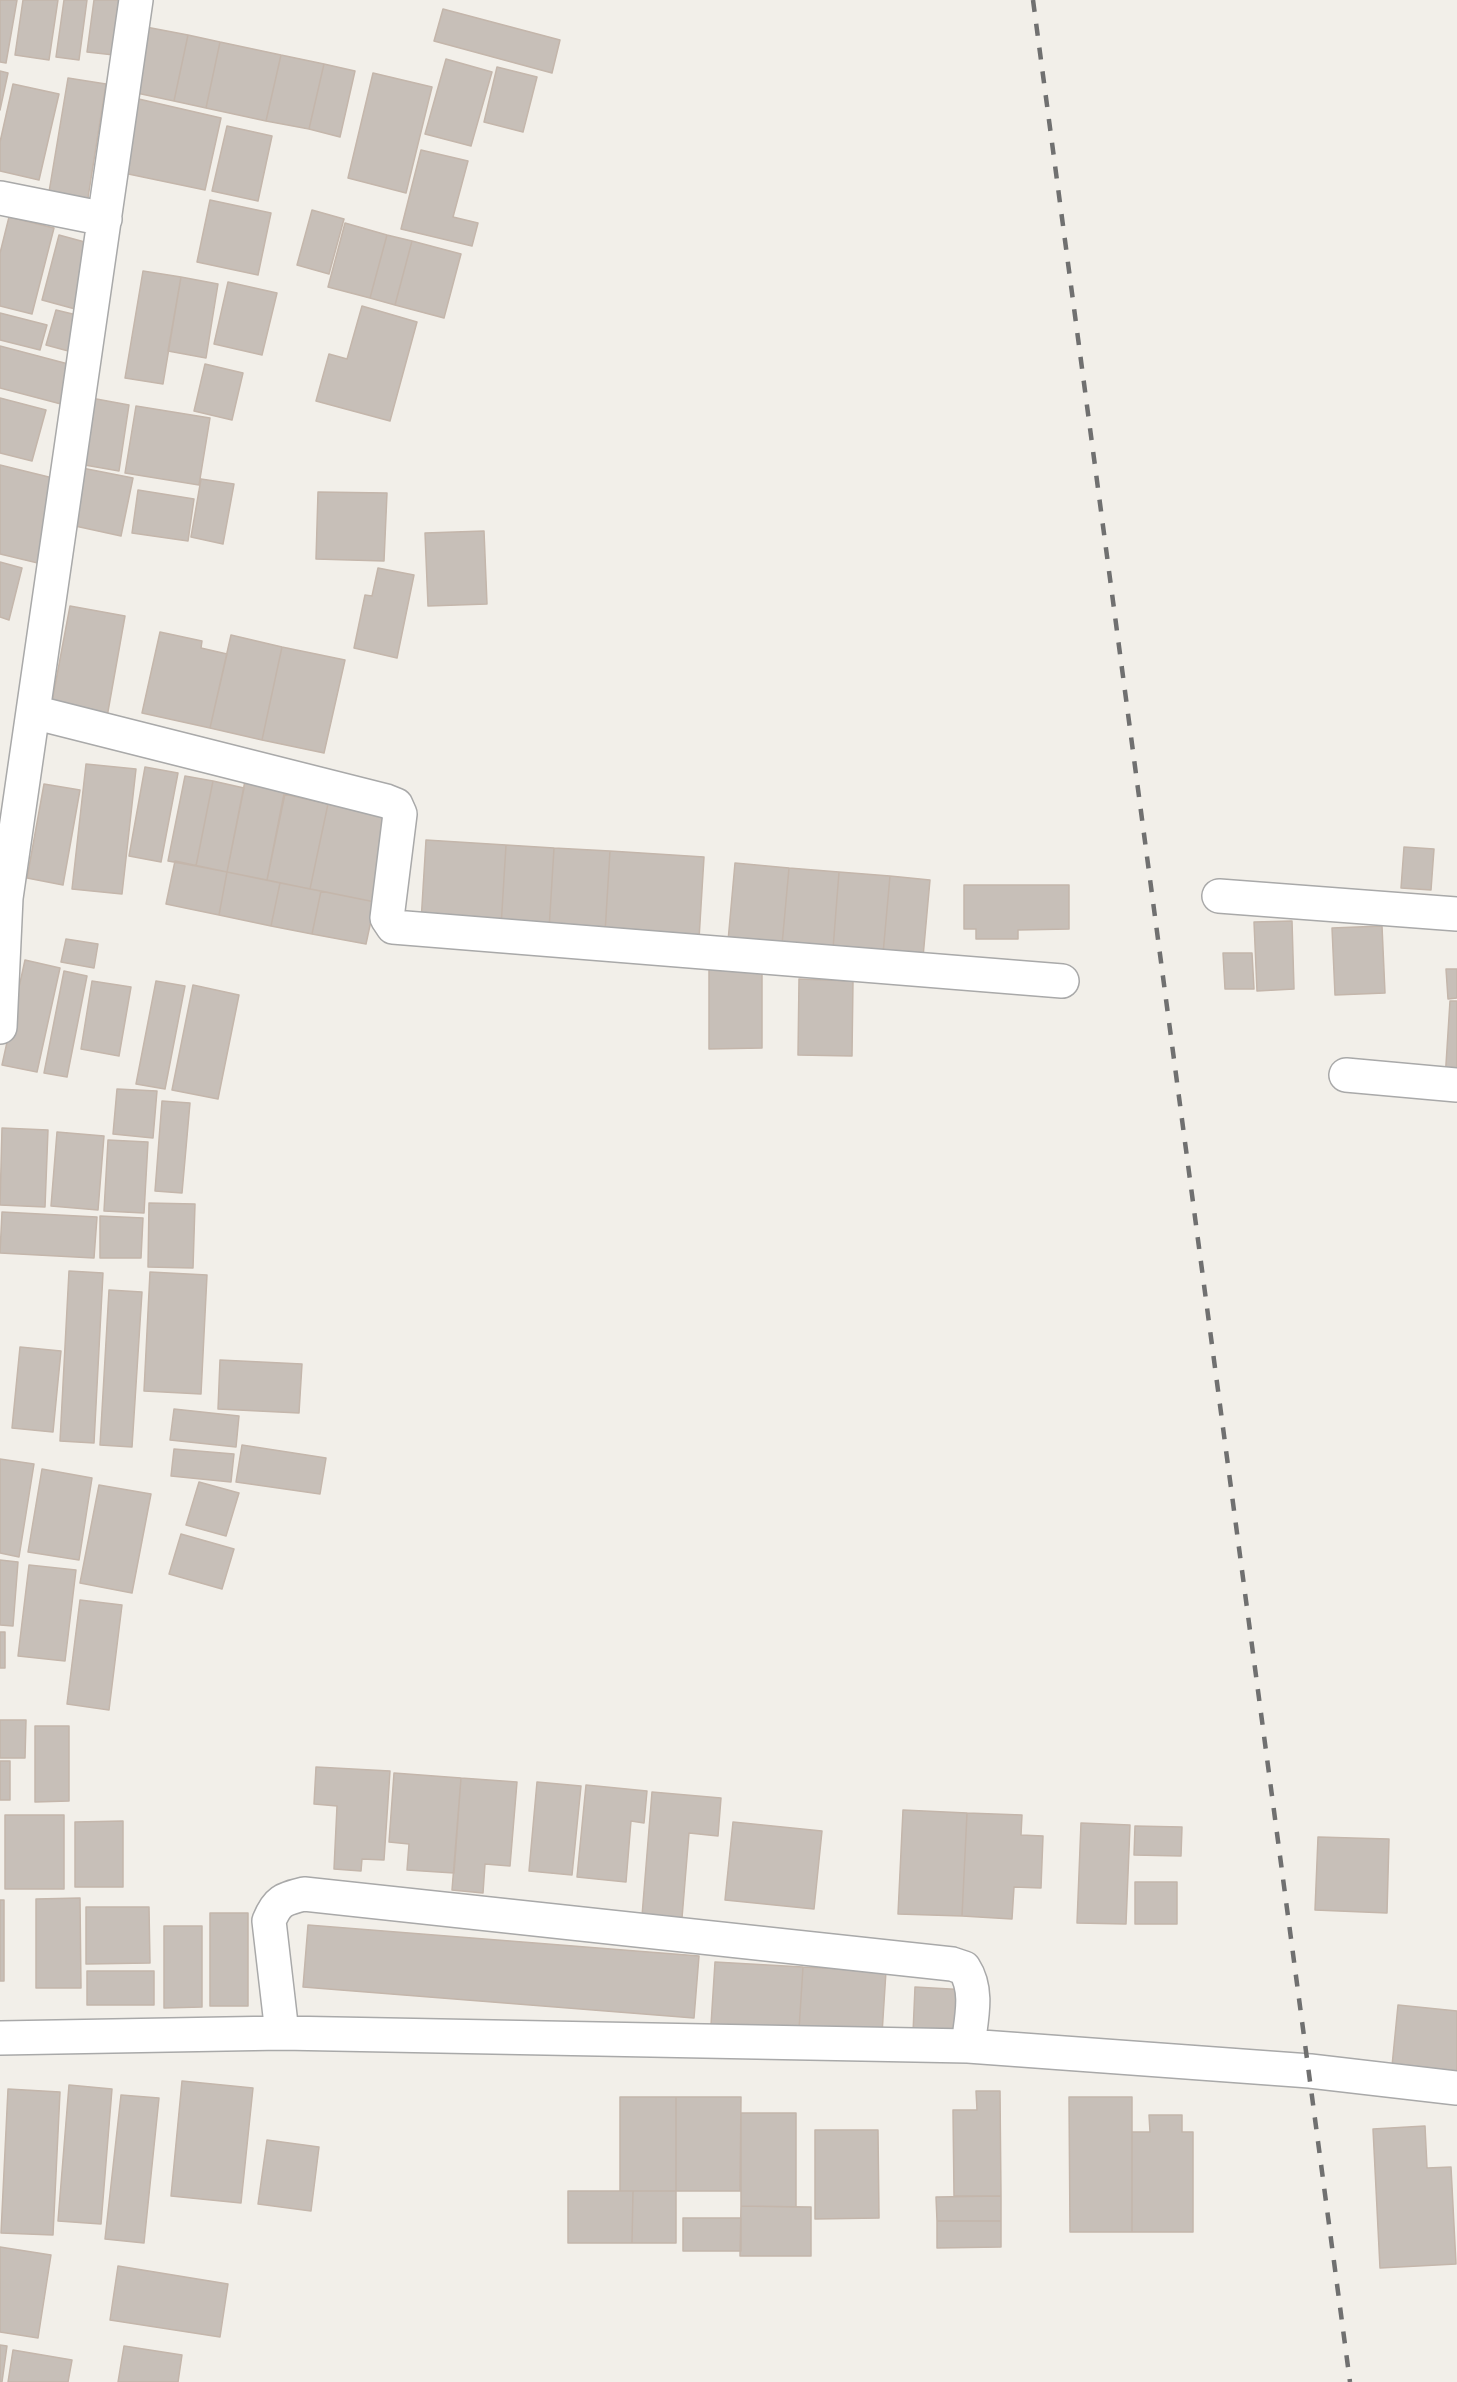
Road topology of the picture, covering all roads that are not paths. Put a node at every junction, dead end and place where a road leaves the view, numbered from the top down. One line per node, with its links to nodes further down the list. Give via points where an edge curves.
1 (136, 0): 3 (street)
2 (0, 198): 3 (street)
3 (105, 219): 4 (street)
4 (33, 712): 6 (street); 8 (street, via 396,806 400,814 387,918 393,927)
5 (1219, 896): 7 (street)
6 (3, 897): 9 (street)
7 (1457, 914)
8 (1062, 981)
9 (0, 1027)
10 (1346, 1075): 11 (street)
11 (1457, 1085)
12 (282, 2033): 13 (street); 14 (street); 14 (street, via 269,1921 275,1906 286,1898 304,1894 952,1964 964,1968 974,1991)
13 (0, 2038)
14 (968, 2046): 15 (street, via 1310,2072)
15 (1457, 2088)

